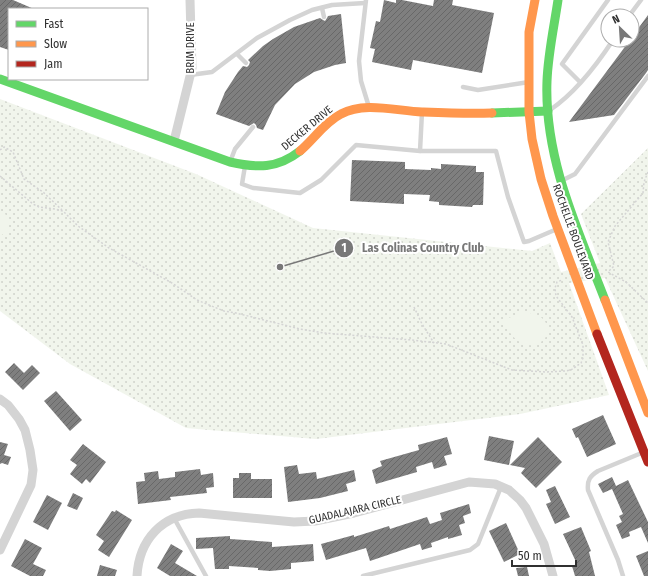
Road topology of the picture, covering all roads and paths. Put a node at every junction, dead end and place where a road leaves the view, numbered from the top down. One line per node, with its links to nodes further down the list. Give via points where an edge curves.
1 (190, 0): 11 (street, BRIM DRIVE)
2 (535, 0): 14 (main road, ROCHELLE BOULEVARD, via 529,32)
3 (558, 0): 18 (main road, ROCHELLE BOULEVARD, via 547,81)
4 (608, 0): 15 (lane, via 562,64)
5 (365, 1): 6 (lane); 17 (lane, via 359,61)
6 (322, 8): 7 (lane); 9 (lane, via 290,20)
7 (324, 17)
8 (606, 48): 15 (lane)
9 (237, 54): 10 (lane); 11 (lane, via 212,72)
10 (246, 63)
11 (190, 75): 22 (street, BRIM DRIVE)
12 (648, 76): 29 (lane, via 575,174)
13 (0, 79): 22 (main road, DECKER DRIVE)
14 (529, 82): 16 (lane, via 478,90); 20 (main road, ROCHELLE BOULEVARD)
15 (580, 82): 18 (lane, via 562,102)
16 (464, 87)
17 (369, 109): 19 (main road, DECKER DRIVE); 26 (main road, DECKER DRIVE, via 350,111 333,119 292,158 281,164)
18 (548, 111): 20 (main road, DECKER DRIVE); 29 (main road, ROCHELLE BOULEVARD, via 555,165)
19 (422, 112): 20 (main road, DECKER DRIVE); 24 (lane)
20 (529, 112): 31 (main road, ROCHELLE BOULEVARD, via 541,179)
21 (253, 127): 25 (lane, via 235,148)
22 (174, 141): 25 (main road, DECKER DRIVE)
23 (0, 150): 30 (path, via 4,147 14,152 24,179 43,192)
24 (420, 151): 26 (lane, via 356,144 321,180 300,193 253,188 242,184); 31 (lane, via 496,151 508,197 524,242)
25 (230, 162): 26 (main road, DECKER DRIVE)
26 (245, 166)
27 (648, 172): 33 (path, via 643,193 615,226 608,242 614,266 608,272 626,282)
28 (0, 176): 30 (path, via 33,204)
29 (560, 181): 37 (main road, ROCHELLE BOULEVARD)
30 (63, 211): 35 (path, via 78,226 109,248 172,283 196,300 219,309 300,329)
31 (558, 229): 38 (main road, ROCHELLE BOULEVARD)
32 (562, 280): 35 (path, via 557,282 556,296 572,318 583,345 583,358 571,370 512,370 446,344)
33 (648, 303)
34 (414, 307): 35 (path)
35 (434, 343)
36 (0, 399): 42 (street, via 20,419 34,470 31,485)
37 (648, 413)
38 (644, 452): 39 (main road, ROCHELLE BOULEVARD); 47 (lane, via 598,471 588,479 588,490)
39 (648, 462)
40 (501, 487): 41 (street, GUADALAJARA CIRCLE, via 495,484 469,482 316,521 294,522 199,513); 45 (lane, via 478,544 470,550); 46 (street, GUADALAJARA CIRCLE, via 509,490 526,508 544,544)
41 (174, 518): 43 (street, GUADALAJARA CIRCLE, via 156,530 149,539 138,563); 44 (lane)
42 (0, 550)
43 (137, 576)
44 (206, 576)
45 (363, 576)
46 (553, 576)
47 (623, 576)

